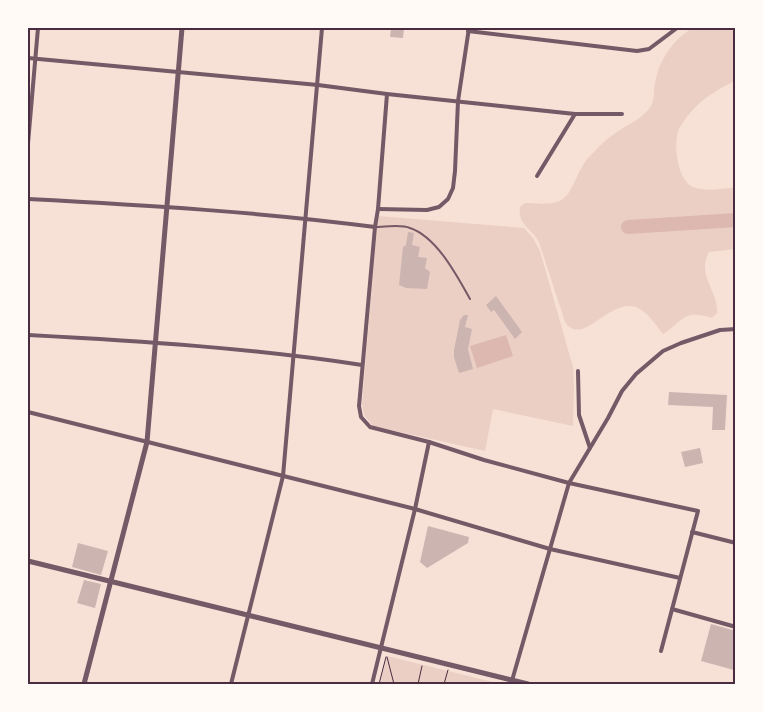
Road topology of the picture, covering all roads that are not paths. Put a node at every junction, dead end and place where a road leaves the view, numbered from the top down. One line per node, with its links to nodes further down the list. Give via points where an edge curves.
1 (38, 28): 7 (street)
2 (182, 28): 8 (street)
3 (322, 28): 9 (street)
4 (677, 28): 5 (street, via 649,49 637,51)
5 (468, 29): 12 (street)
6 (28, 58): 7 (street)
7 (35, 59): 8 (street); 10 (street)
8 (177, 72): 9 (street); 18 (street)
9 (318, 85): 11 (street); 20 (street)
10 (30, 92): 15 (street)
11 (387, 94): 12 (street); 19 (street)
12 (458, 101): 13 (street); 19 (street, via 455,171 448,199 439,207 427,210)
13 (575, 114): 14 (street); 16 (street)
14 (622, 114)
15 (28, 143)
16 (537, 176)
17 (28, 199): 18 (street)
18 (166, 206): 20 (street); 25 (street)
19 (378, 209): 21 (street)
20 (305, 218): 21 (street); 26 (street)
21 (375, 227): 22 (lane, via 409,227 427,237 451,267); 27 (street)
22 (470, 299)
23 (736, 329): 32 (street, via 720,330 681,343 648,362 622,390)
24 (28, 335): 25 (street)
25 (155, 342): 26 (street); 30 (street)
26 (293, 354): 27 (street); 33 (street)
27 (362, 365): 31 (street, via 361,417 370,427)
28 (578, 371): 32 (street, via 579,415)
29 (28, 412): 30 (street)
30 (146, 442): 33 (street); 41 (street)
31 (429, 442): 34 (street); 35 (street)
32 (590, 448): 34 (street)
33 (283, 476): 35 (street); 43 (street)
34 (569, 483): 36 (street, via 698,511); 38 (street)
35 (415, 509): 38 (street); 45 (street)
36 (692, 532): 37 (street); 40 (street)
37 (736, 543)
38 (550, 549): 40 (street); 47 (street)
39 (28, 561): 41 (street)
40 (680, 578): 42 (street)
41 (110, 581): 43 (street); 48 (street)
42 (672, 609): 44 (street); 46 (street)
43 (247, 616): 45 (street); 49 (street)
44 (736, 627)
45 (382, 648): 47 (street); 50 (street)
46 (661, 651)
47 (511, 682): 51 (street)
48 (84, 684)
49 (231, 684)
50 (372, 684)
51 (528, 684)

